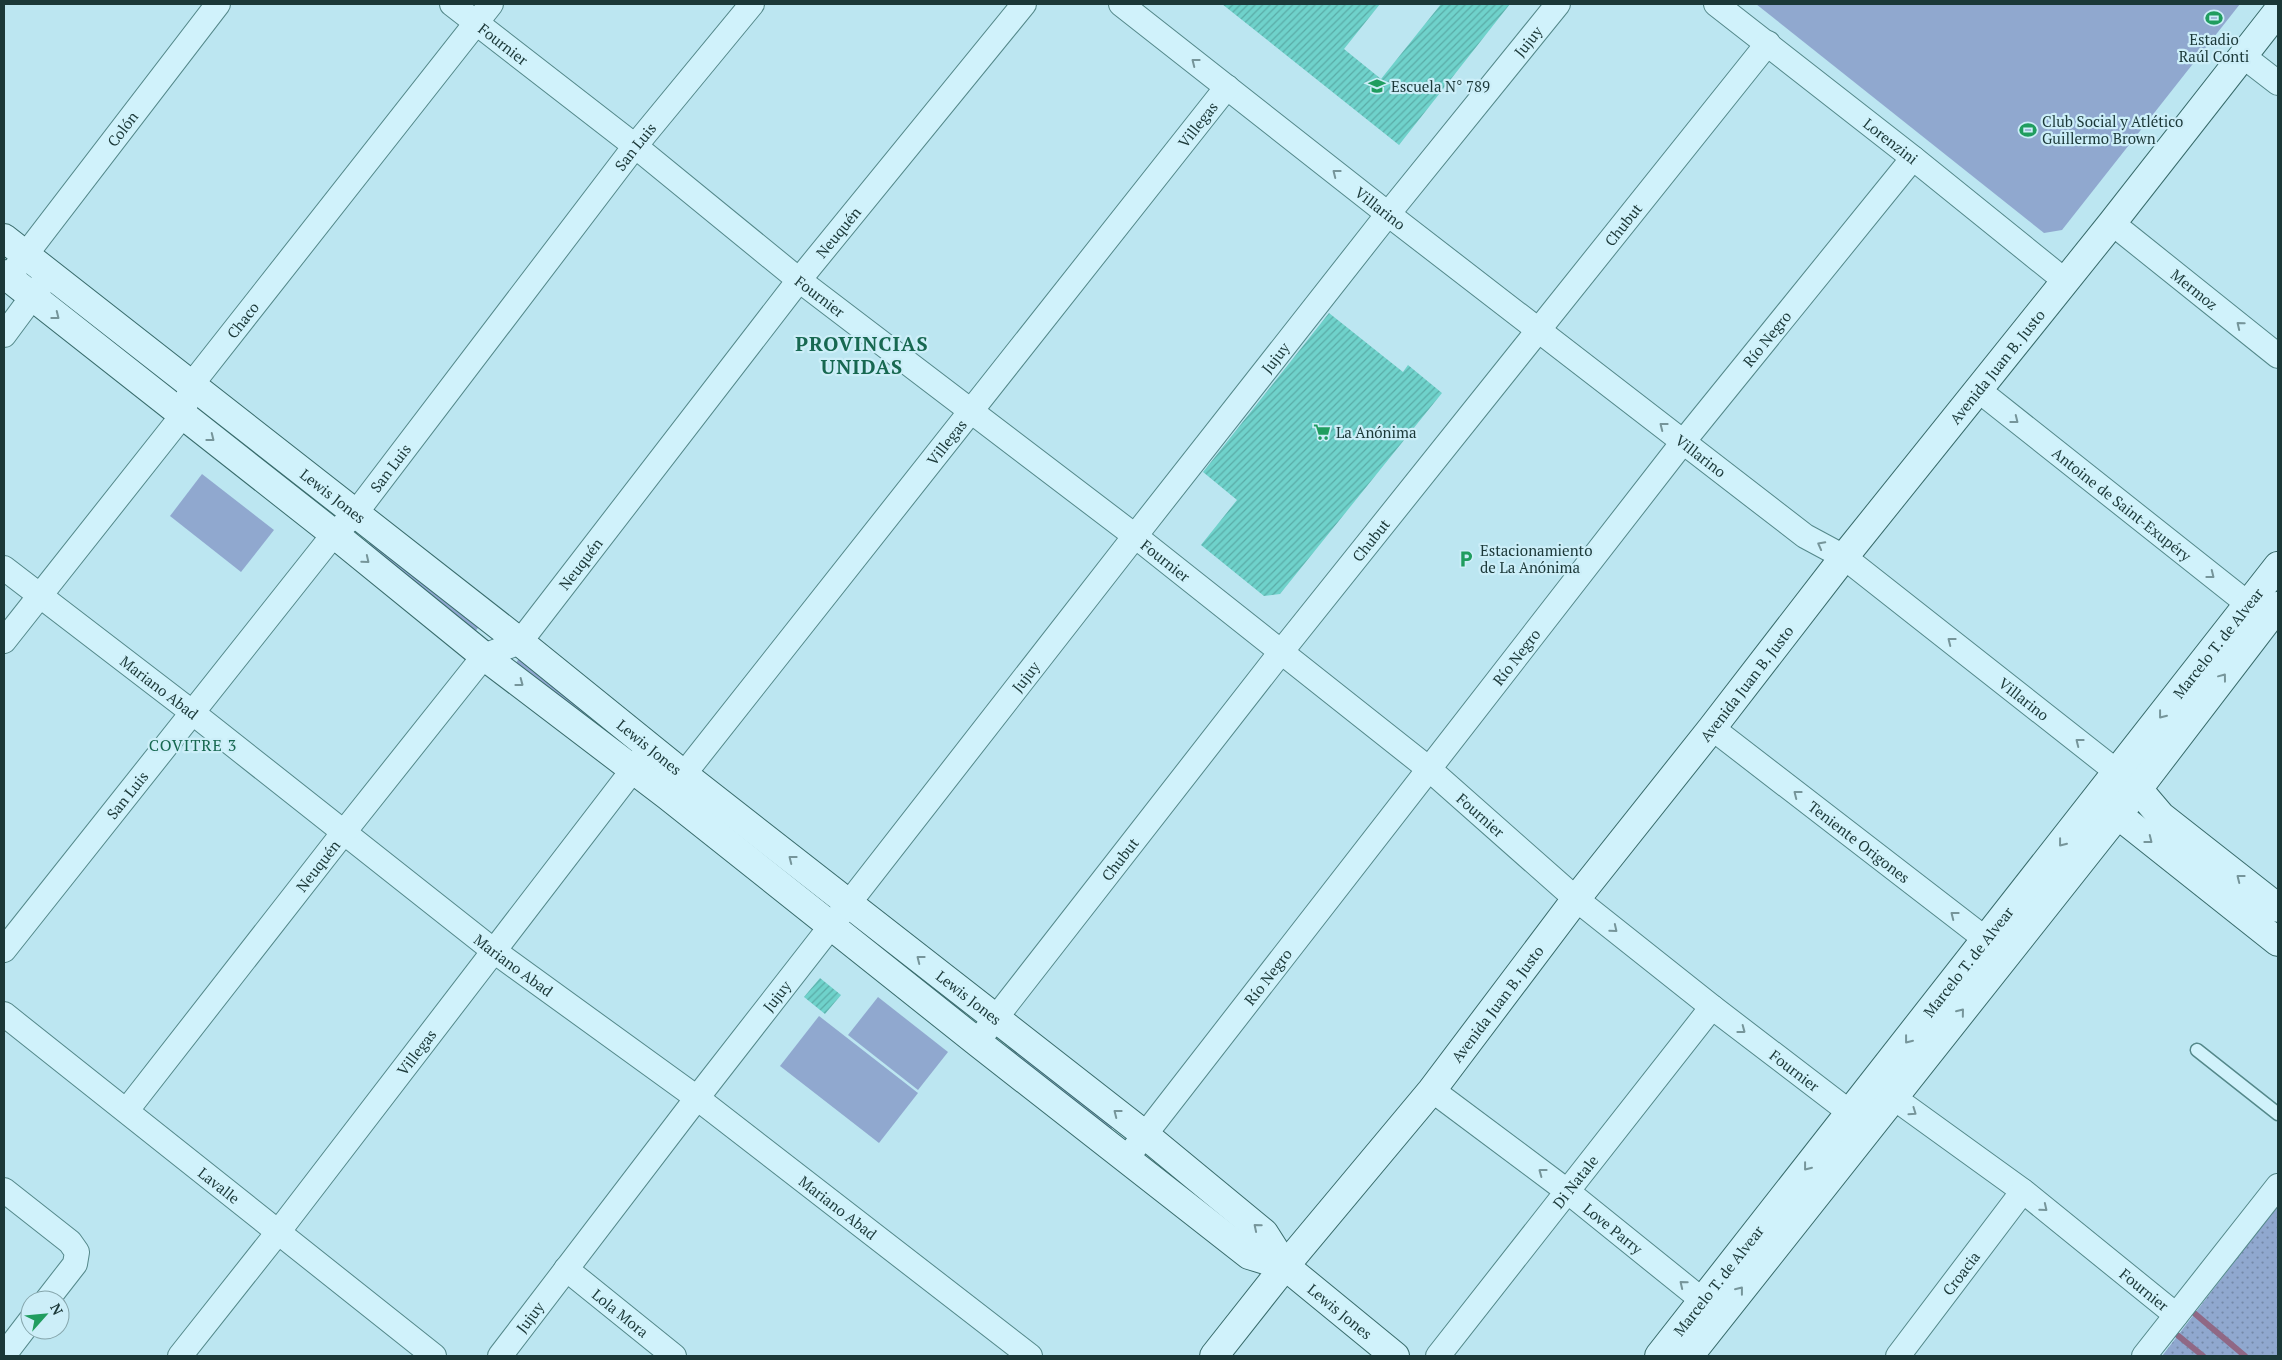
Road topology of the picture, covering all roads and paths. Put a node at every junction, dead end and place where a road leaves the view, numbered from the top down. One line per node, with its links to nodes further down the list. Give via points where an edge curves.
1 (218, 4): 20 (street, Colón)
2 (452, 4): 10 (street, Fournier)
3 (491, 4): 10 (street, Chaco)
4 (752, 4): 15 (street, San Luis)
5 (1024, 4): 23 (street, Neuquén)
6 (1120, 4): 14 (street, Villarino, one-way to 6)
7 (1558, 4): 17 (street, Jujuy)
8 (1716, 4): 11 (street, Lorenzini)
9 (2278, 11): 12 (main road, Avenida Juan B. Justo)
10 (476, 23): 15 (street, Fournier); 29 (street, Chaco)
11 (1768, 43): 16 (street, Lorenzini); 26 (street, Chubut)
12 (2243, 56): 13 (street); 18 (main road, Avenida Juan B. Justo)
13 (2278, 84)
14 (1227, 87): 17 (street, Villarino, one-way to 14); 31 (street, Villegas)
15 (634, 146): 23 (street, Fournier); 34 (street, San Luis)
16 (1913, 158): 24 (street, Lorenzini); 33 (street, Río Negro)
17 (1388, 214): 26 (street, Villarino); 36 (street, Jujuy)
18 (2112, 223): 24 (main road, Avenida Juan B. Justo); 28 (street, Mermoz, one-way to 18)
19 (4, 238): 20 (main road, Lewis Jones)
20 (25, 254): 21 (main road, Lewis Jones); 22 (street, Colón)
21 (50, 274): 25 (street); 29 (main road, Lewis Jones)
22 (6, 276): 25 (main road, Lewis Jones)
23 (799, 280): 31 (street, Fournier); 43 (street, Neuquén)
24 (2064, 280): 30 (main road, Avenida Juan B. Justo)
25 (33, 298): 27 (street); 32 (main road, Lewis Jones, one-way to 32)
26 (1538, 329): 33 (street, Villarino, one-way to 26); 44 (street, Chubut)
27 (4, 335)
28 (2278, 356)
29 (192, 384): 32 (street, Chaco); 34 (main road, Lewis Jones)
30 (1977, 390): 37 (main road, Avenida Juan B. Justo); 41 (street, Antoine de Saint-Exupéry, one-way to 41)
31 (972, 411): 36 (street, Fournier); 52 (street, Villegas)
32 (182, 416): 35 (main road, Lewis Jones, one-way to 35); 40 (street, Chaco)
33 (1683, 442): 37 (street, Villarino, one-way to 33, via 1805,536); 49 (street, Río Negro)
34 (355, 514): 35 (street, San Luis); 43 (main road, Lewis Jones)
35 (334, 534): 45 (main road, Lewis Jones, one-way to 45); 46 (street, San Luis)
36 (1135, 536): 44 (street, Fournier); 58 (street, Jujuy)
37 (1844, 557): 47 (main road, Avenida Juan B. Justo); 51 (street, Villarino, one-way to 37)
38 (2278, 566): 41 (main road, Marcelo T. de Alvear)
39 (4, 568): 40 (street, Mariano Abad)
40 (40, 598): 42 (street, Chaco); 46 (street, Mariano Abad)
41 (2265, 610): 51 (main road, Marcelo T. de Alvear, one-way to 51); 53 (main road, Marcelo T. de Alvear, one-way to 41)
42 (4, 641)
43 (520, 642): 45 (street); 48 (main road, Lewis Jones)
44 (1281, 652): 49 (street, Fournier); 67 (street, Chubut)
45 (484, 656): 50 (main road, Lewis Jones, one-way to 50); 56 (street, Neuquén)
46 (193, 713): 56 (street, Mariano Abad); 63 (street, San Luis)
47 (1712, 728): 57 (main road, Avenida Juan B. Justo); 62 (street, Teniente Origones, one-way to 47)
48 (650, 748): 50 (street, Villegas); 52 (main road, Lewis Jones)
49 (1429, 769): 57 (street, Fournier); 76 (street, Río Negro)
50 (634, 770): 54 (main road, Lewis Jones); 64 (street, Villegas)
51 (2117, 772): 53 (main road, Villarino); 55 (main road, Marcelo T. de Alvear)
52 (683, 774): 54 (street, Villegas); 58 (main road, Lewis Jones, one-way to 52)
53 (2138, 789): 55 (main road, Marcelo T. de Alvear); 59 (main road, Villarino, one-way to 53, via 2161,816)
54 (668, 796): 60 (main road, Lewis Jones)
55 (2107, 806): 61 (main road, one-way to 61); 62 (main road, Marcelo T. de Alvear)
56 (344, 832): 64 (street, Mariano Abad); 73 (street, Neuquén)
57 (1576, 898): 65 (street, Fournier, one-way to 65); 70 (main road, Avenida Juan B. Justo)
58 (850, 903): 60 (street, Jujuy); 67 (main road, Lewis Jones, one-way to 58)
59 (2278, 908)
60 (833, 927): 68 (main road, Lewis Jones); 72 (street, Jujuy)
61 (2278, 942)
62 (1996, 948): 71 (main road, Marcelo T. de Alvear)
63 (4, 950)
64 (494, 951): 72 (street, Mariano Abad); 82 (street, Villegas)
65 (1712, 1007): 75 (street, Fournier, one-way to 75); 80 (street, Di Natale)
66 (4, 1014): 73 (street, Lavalle)
67 (996, 1019): 68 (street, Chubut); 76 (main road, Lewis Jones, one-way to 67)
68 (977, 1042): 77 (main road, Lewis Jones)
69 (2197, 1050): 74 (lane)
70 (1432, 1090): 80 (street, Love Parry, one-way to 70); 83 (main road, Avenida Juan B. Justo)
71 (1883, 1090): 75 (main road, Marcelo T. de Alvear); 81 (street, Fournier, one-way to 81)
72 (698, 1098): 84 (street, Jujuy); 94 (street, Mariano Abad)
73 (127, 1110): 82 (street, Lavalle)
74 (2278, 1114)
75 (1860, 1120): 86 (main road, Marcelo T. de Alvear)
76 (1144, 1134): 77 (street, Río Negro); 83 (main road, Lewis Jones, one-way to 76, via 1264,1233)
77 (1126, 1159): 83 (main road, Lewis Jones, via 1249,1255)
78 (2278, 1186): 87 (street)
79 (4, 1190): 85 (street, via 70,1242 77,1252 75,1264)
80 (1567, 1190): 86 (street, Love Parry, one-way to 80); 97 (street, Di Natale)
81 (2023, 1191): 87 (street, Fournier, one-way to 87); 100 (street, Croacia)
82 (279, 1232): 90 (street, Villegas); 91 (street, Lavalle)
83 (1286, 1266): 95 (main road, Avenida Juan B. Justo); 96 (main road, Lewis Jones)
84 (566, 1269): 92 (street, Jujuy); 93 (street, Lola Mora)
85 (55, 1290)
86 (1712, 1308): 98 (main road, Marcelo T. de Alvear); 99 (main road, Marcelo T. de Alvear)
87 (2176, 1315): 101 (street)
88 (20, 1334): 89 (street)
89 (4, 1355)
90 (180, 1356)
91 (434, 1356)
92 (500, 1356)
93 (674, 1356)
94 (1030, 1356)
95 (1214, 1356)
96 (1395, 1356)
97 (1438, 1356)
98 (1659, 1356)
99 (1689, 1356)
100 (1898, 1356)
101 (2144, 1356)

